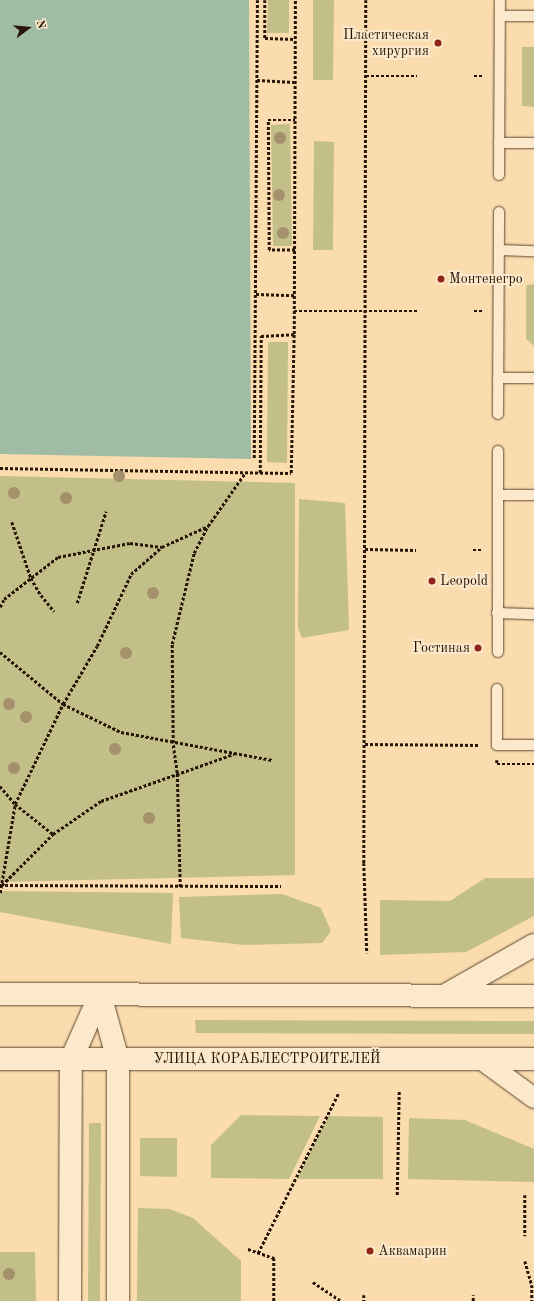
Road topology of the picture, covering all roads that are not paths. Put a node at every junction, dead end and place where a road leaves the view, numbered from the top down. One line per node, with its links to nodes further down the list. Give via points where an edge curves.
1 (500, 0): 2 (lane)
2 (500, 16): 3 (lane); 4 (lane)
3 (534, 16)
4 (499, 142): 5 (lane); 6 (lane)
5 (534, 143)
6 (499, 175)
7 (499, 212): 8 (lane)
8 (499, 250): 9 (lane); 10 (lane)
9 (534, 251)
10 (498, 378): 11 (lane); 12 (lane)
11 (534, 378)
12 (498, 414)
13 (498, 451): 14 (lane)
14 (498, 494): 15 (lane); 16 (lane)
15 (534, 495)
16 (498, 613): 17 (lane); 18 (lane)
17 (534, 614)
18 (498, 652)
19 (497, 690): 20 (lane, via 497,745)
20 (534, 745)
21 (534, 945): 24 (main road)
22 (0, 994): 23 (main road)
23 (100, 995): 24 (main road); 29 (main road); 30 (main road)
24 (445, 996): 25 (main road)
25 (534, 996)
26 (0, 1059): 29 (main road, УЛИЦА КОРАБЛЕСТРОИТЕЛЕЙ)
27 (481, 1059): 28 (main road, УЛИЦА КОРАБЛЕСТРОИТЕЛЕЙ); 30 (main road, УЛИЦА КОРАБЛЕСТРОИТЕЛЕЙ); 31 (street)
28 (534, 1059)
29 (71, 1060): 30 (main road, УЛИЦА КОРАБЛЕСТРОИТЕЛЕЙ); 32 (main road)
30 (118, 1060): 33 (main road)
31 (534, 1098)
32 (70, 1301)
33 (118, 1301)

